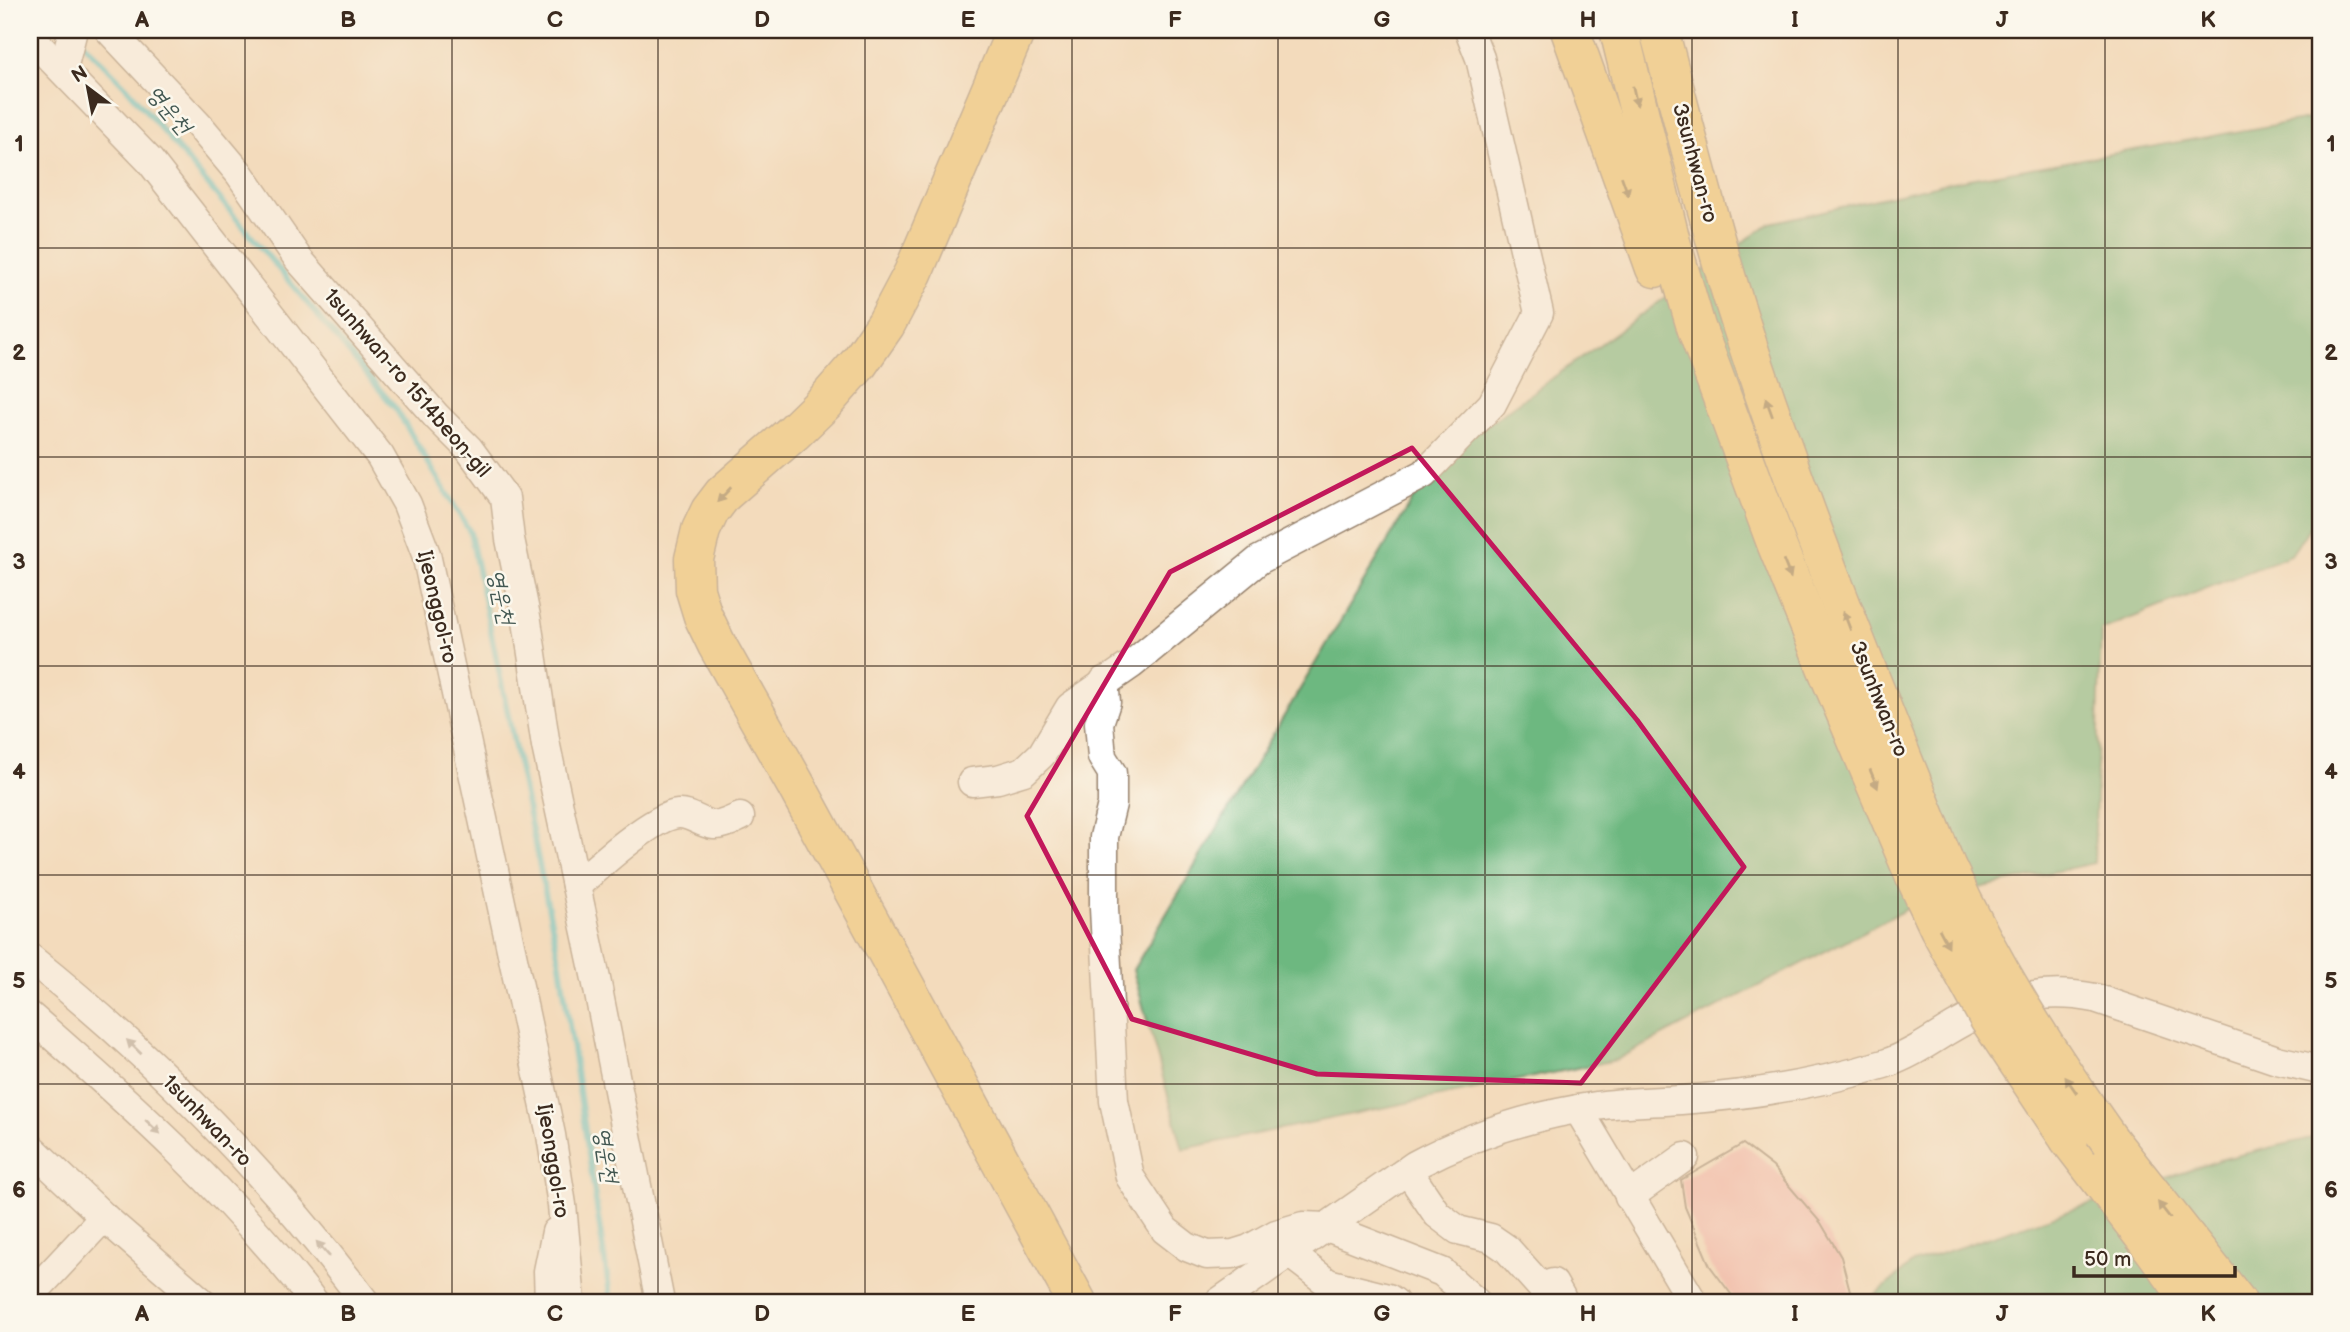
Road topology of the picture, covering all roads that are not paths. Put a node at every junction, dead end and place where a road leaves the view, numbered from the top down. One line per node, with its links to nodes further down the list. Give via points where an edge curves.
1 (108, 30): 15 (street, 1sunhwan-ro 1514beon-gil, via 202,129 239,173 299,260 469,449 505,498 546,746)
2 (1016, 30): 37 (highway, one-way to 37, via 913,273 886,324 825,402 723,494 710,512 694,559 695,590 717,645)
3 (1038, 30): 38 (highway, via 905,332 879,375 838,421 734,520 720,545 716,576 726,622 758,684)
4 (1469, 30): 11 (street, via 1480,58 1539,313 1492,404 1424,474 1259,560 1132,664)
5 (1570, 30): 10 (highway, one-way to 10, via 1662,288)
6 (1619, 30): 10 (highway, 3sunhwan-ro, one-way to 10, via 1696,327)
7 (1658, 30): 14 (highway, 3sunhwan-ro, one-way to 7, via 1759,380)
8 (30, 37): 9 (street, Ijeonggol-ro)
9 (68, 49): 24 (street, Ijeonggol-ro, via 150,162 380,456 407,503 432,581)
10 (1766, 515): 14 (highway, 3sunhwan-ro, one-way to 14, via 1831,679)
11 (1104, 681): 12 (street, via 1070,707 1042,754 1024,771); 26 (street, via 1106,702 1099,723 1102,757 1112,773 1112,804 1104,837 1104,908 1114,1101 1130,1177 1165,1230 1207,1255 1233,1254 1303,1226)
12 (972, 782)
13 (740, 817): 15 (street, via 714,825 674,814 609,856)
14 (1931, 871): 42 (highway, 3sunhwan-ro, one-way to 42, bridge, via 1939,928 1989,1019 2069,1139); 43 (highway, 3sunhwan-ro, one-way to 14, bridge, via 2110,1141 2049,1054 1970,918)
15 (576, 886): 36 (street, 1sunhwan-ro 1514beon-gil)
16 (30, 958): 33 (street, 1sunhwan-ro, one-way to 16, via 197,1109 124,1037)
17 (30, 1016): 32 (street, 1sunhwan-ro, one-way to 32, via 168,1140)
18 (2320, 1070): 19 (street, via 2277,1060 2095,998 2046,993 1989,1008 1889,1062 1816,1082)
19 (1578, 1109): 22 (street, via 1499,1129 1438,1153); 23 (street)
20 (30, 1147): 25 (street)
21 (1685, 1157): 23 (street)
22 (1408, 1171): 26 (street); 29 (street, via 1437,1214 1458,1230 1491,1238 1541,1287 1553,1283)
23 (1629, 1197): 41 (street)
24 (562, 1205): 34 (street, via 548,1271); 35 (street, Ijeonggol-ro)
25 (104, 1217): 28 (street); 31 (street)
26 (1327, 1227): 27 (street); 30 (street, via 1442,1272)
27 (1289, 1253): 39 (street); 40 (street, via 1328,1283)
28 (30, 1296)
29 (1561, 1297)
30 (1473, 1299)
31 (202, 1302)
32 (314, 1302)
33 (365, 1302)
34 (549, 1302)
35 (571, 1302)
36 (660, 1302)
37 (1077, 1302)
38 (1093, 1302)
39 (1219, 1302)
40 (1394, 1302)
41 (1693, 1302)
42 (2192, 1302)
43 (2237, 1302)

